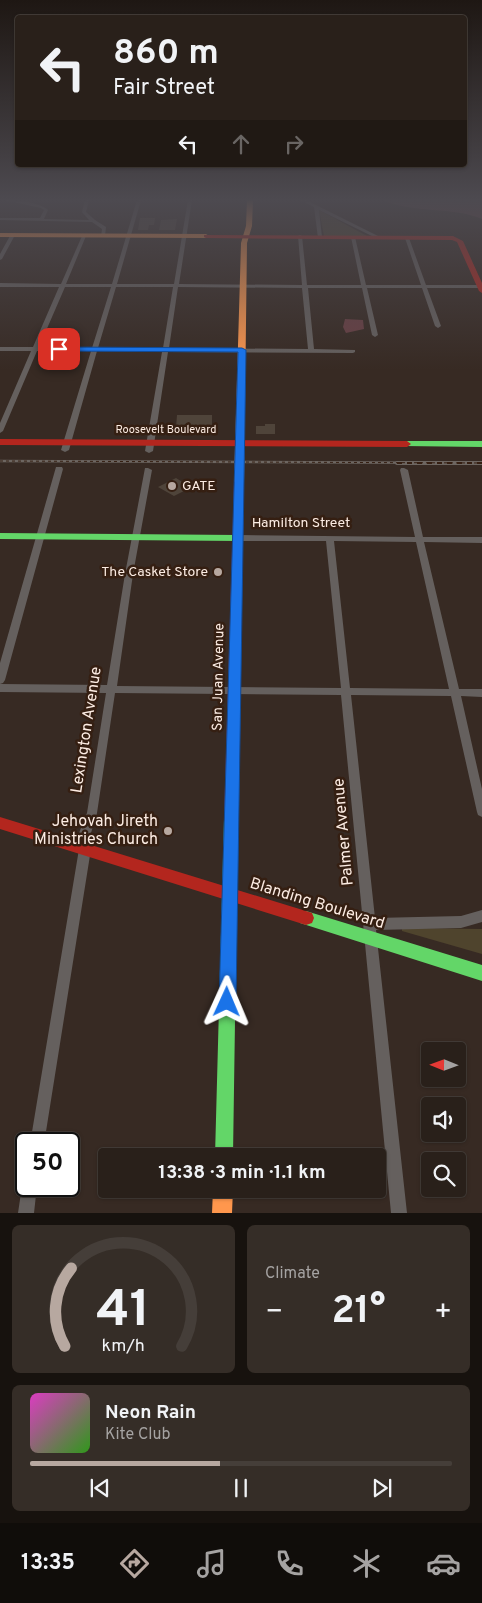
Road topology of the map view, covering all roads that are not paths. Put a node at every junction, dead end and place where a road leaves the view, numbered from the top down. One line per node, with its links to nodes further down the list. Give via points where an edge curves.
1 (75, 257): 10 (street)
2 (122, 257): 11 (street)
3 (181, 257): 12 (street)
4 (245, 257): 13 (main road, San Juan Avenue)
5 (302, 257): 14 (street)
6 (357, 257): 15 (street)
7 (413, 257): 16 (street)
8 (467, 257): 17 (main road)
9 (0, 285): 10 (street)
10 (63, 285): 11 (street); 21 (street)
11 (114, 285): 12 (street); 22 (street)
12 (176, 285): 13 (street); 23 (street)
13 (243, 286): 14 (street); 24 (main road, San Juan Avenue)
14 (305, 286): 15 (street); 25 (street)
15 (364, 286): 16 (street); 19 (street)
16 (423, 286): 17 (street); 18 (street)
17 (481, 289)
18 (438, 326)
19 (376, 335)
20 (0, 349): 21 (street)
21 (36, 349): 22 (street); 27 (street)
22 (94, 349): 23 (street); 31 (street)
23 (166, 350): 24 (street); 32 (street)
24 (242, 350): 25 (street); 33 (main road, San Juan Avenue)
25 (311, 351): 26 (street)
26 (353, 351)
27 (0, 431)
28 (0, 442): 31 (main road, Roosevelt Boulevard)
29 (386, 444): 30 (main road, Roosevelt Boulevard); 33 (main road, Roosevelt Boulevard); 35 (main road, via 377,448 343,448)
30 (482, 444)
31 (67, 446): 32 (main road, Roosevelt Boulevard); 34 (main road, Roosevelt Boulevard)
32 (150, 447): 33 (main road, Roosevelt Boulevard)
33 (240, 447): 35 (main road, Roosevelt Boulevard); 43 (main road, San Juan Avenue)
34 (0, 450)
35 (326, 452): 36 (main road, Roosevelt Boulevard)
36 (482, 452)
37 (59, 469): 41 (street)
38 (148, 470): 42 (street, Lexington Avenue)
39 (404, 470): 45 (street)
40 (0, 536): 41 (main road, Hamilton Street)
41 (40, 536): 42 (main road, Hamilton Street); 47 (street)
42 (136, 537): 43 (main road, Hamilton Street); 49 (street, Lexington Avenue)
43 (238, 538): 44 (street, Hamilton Street); 50 (main road, San Juan Avenue)
44 (330, 538): 45 (street, Hamilton Street); 51 (street, Palmer Avenue)
45 (420, 539): 46 (street, Hamilton Street); 52 (street)
46 (482, 540)
47 (0, 680)
48 (0, 688): 49 (street)
49 (111, 690): 50 (street); 56 (street, Lexington Avenue, via 92,813 85,833)
50 (234, 692): 51 (street); 57 (main road, San Juan Avenue)
51 (347, 692): 52 (street); 59 (street, Palmer Avenue)
52 (455, 693): 53 (street); 54 (street)
53 (482, 693)
54 (482, 812)
55 (0, 823): 56 (main road, Blanding Boulevard)
56 (85, 849): 57 (main road, Blanding Boulevard); 62 (street, Lexington Avenue)
57 (229, 894): 60 (main road, Blanding Boulevard); 63 (main road, San Juan Avenue)
58 (482, 916): 59 (street, via 461,922)
59 (370, 924): 60 (street, Palmer Avenue)
60 (371, 938): 61 (main road, Blanding Boulevard); 68 (street, Palmer Avenue)
61 (482, 973)
62 (39, 1132)
63 (224, 1148)
64 (28, 1197): 66 (street)
65 (223, 1198): 67 (main road)
66 (26, 1213)
67 (222, 1213)
68 (399, 1213)

